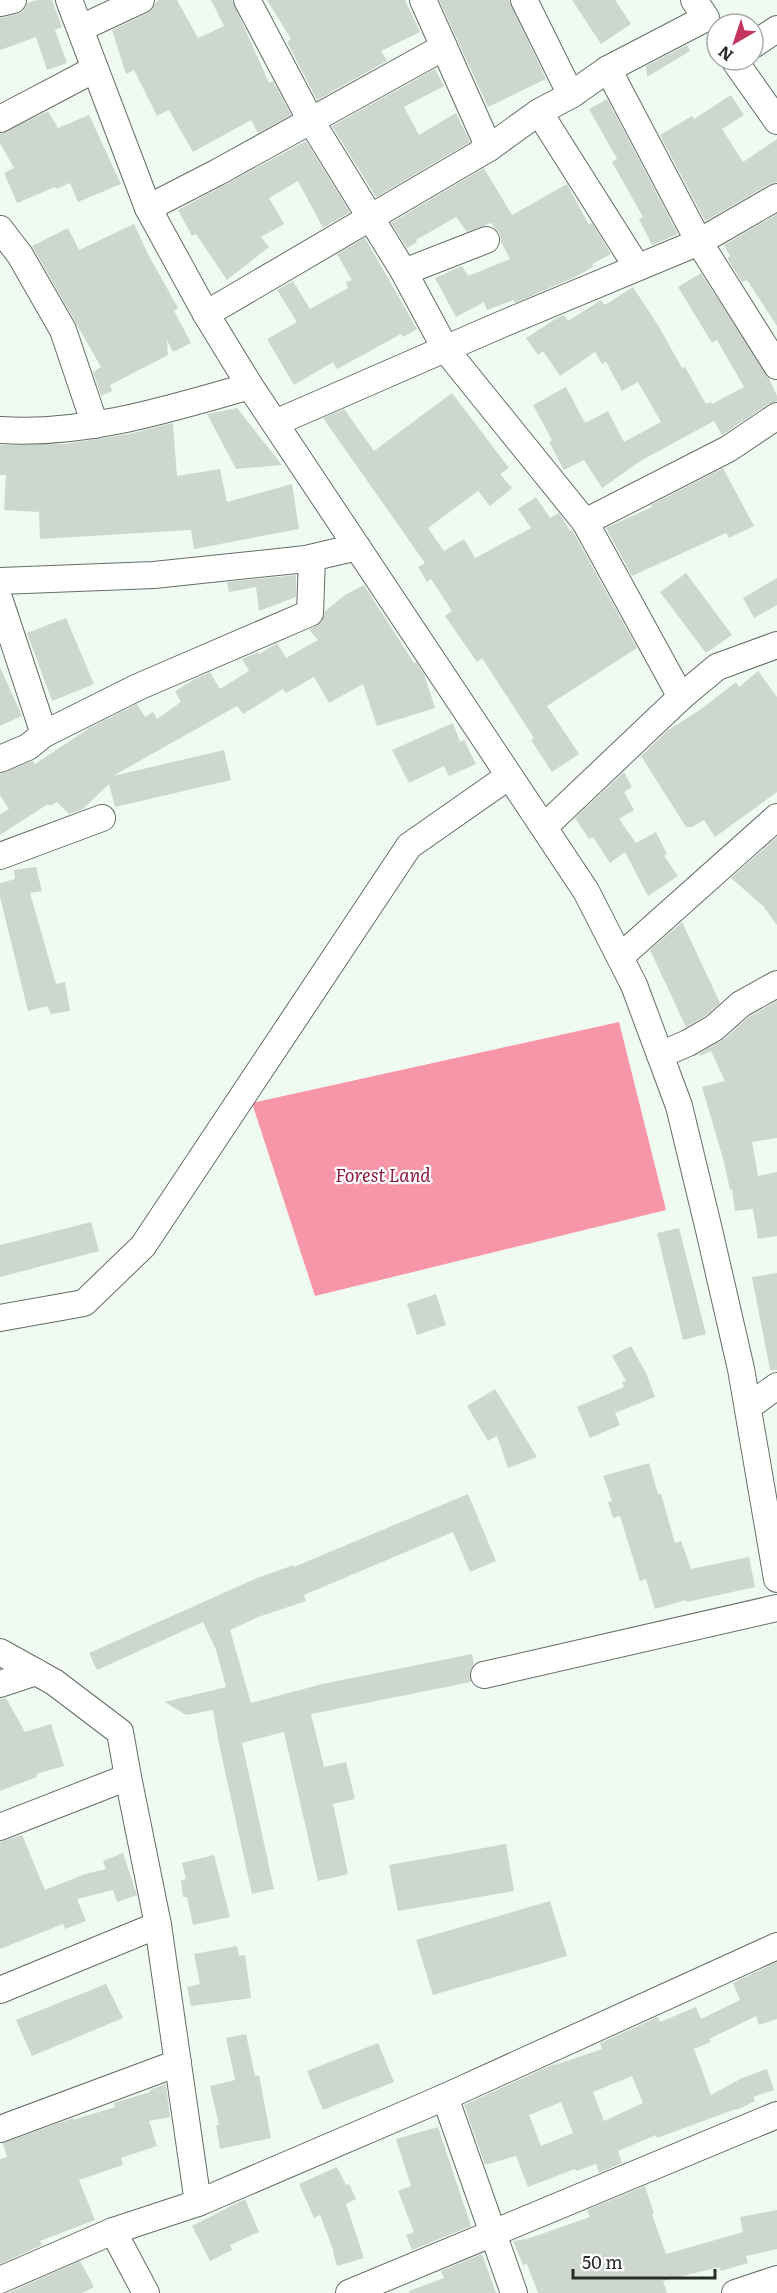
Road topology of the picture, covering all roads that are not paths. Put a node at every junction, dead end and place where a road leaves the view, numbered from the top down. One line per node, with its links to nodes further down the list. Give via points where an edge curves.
1 (13, 0): 7 (street)
2 (69, 0): 9 (street)
3 (141, 0): 9 (street)
4 (247, 0): 17 (street)
5 (423, 0): 10 (street)
6 (524, 0): 14 (street)
7 (0, 3)
8 (705, 18): 12 (street)
9 (81, 28): 11 (street)
10 (444, 47): 17 (street); 19 (street)
11 (95, 69): 16 (street); 21 (street)
12 (609, 69): 14 (street); 25 (street)
13 (742, 72): 18 (street)
14 (571, 95): 15 (street)
15 (539, 112): 19 (street); 26 (street)
16 (0, 119)
17 (311, 121): 21 (street); 22 (street)
18 (777, 121)
19 (489, 148): 22 (street)
20 (777, 197): 25 (street)
21 (148, 208): 28 (street)
22 (370, 218): 27 (street); 28 (street)
23 (0, 229): 34 (street, via 20,255 63,330)
24 (486, 240): 27 (street)
25 (699, 242): 26 (street); 30 (street)
26 (637, 267): 29 (street)
27 (404, 272): 29 (street)
28 (206, 314): 31 (street)
29 (446, 350): 33 (street); 36 (street)
30 (777, 366)
31 (250, 386): 33 (street); 34 (street)
32 (777, 416): 36 (street, via 728,449)
33 (275, 423): 37 (street)
34 (94, 425): 35 (street)
35 (0, 430)
36 (585, 522): 42 (street)
37 (357, 547): 38 (street); 45 (street)
38 (312, 558): 39 (street, via 154,575); 43 (street, via 310,613 138,687)
39 (0, 581)
40 (0, 601): 43 (street)
41 (776, 647): 42 (street, via 717,667)
42 (681, 697): 48 (street)
43 (44, 734): 44 (street, via 28,747)
44 (0, 759)
45 (509, 776): 48 (street); 53 (street, via 409,846 143,1246 84,1303)
46 (777, 817): 50 (street)
47 (102, 818): 49 (street)
48 (544, 827): 50 (street, via 586,891)
49 (0, 856)
50 (620, 957): 52 (street)
51 (777, 984): 52 (street, via 741,1004 714,1028)
52 (660, 1055): 55 (street, via 680,1106)
53 (0, 1318)
54 (777, 1386): 55 (street)
55 (748, 1407): 56 (street)
56 (777, 1579)
57 (777, 1608): 60 (street)
58 (0, 1652): 59 (street)
59 (36, 1672): 61 (street); 62 (street, via 120,1732)
60 (483, 1675)
61 (0, 1684)
62 (128, 1777): 63 (street); 64 (street)
63 (0, 1827)
64 (158, 1925): 66 (street); 67 (street)
65 (777, 1946): 68 (street)
66 (0, 1990)
67 (178, 2063): 70 (street); 71 (street)
68 (445, 2097): 71 (street); 73 (street)
69 (777, 2115): 73 (street)
70 (0, 2129)
71 (198, 2203): 72 (street)
72 (113, 2231): 75 (street); 76 (street)
73 (493, 2233): 77 (street); 78 (street)
74 (777, 2279): 79 (street)
75 (0, 2280)
76 (146, 2293)
77 (349, 2293)
78 (514, 2293)
79 (735, 2293)

